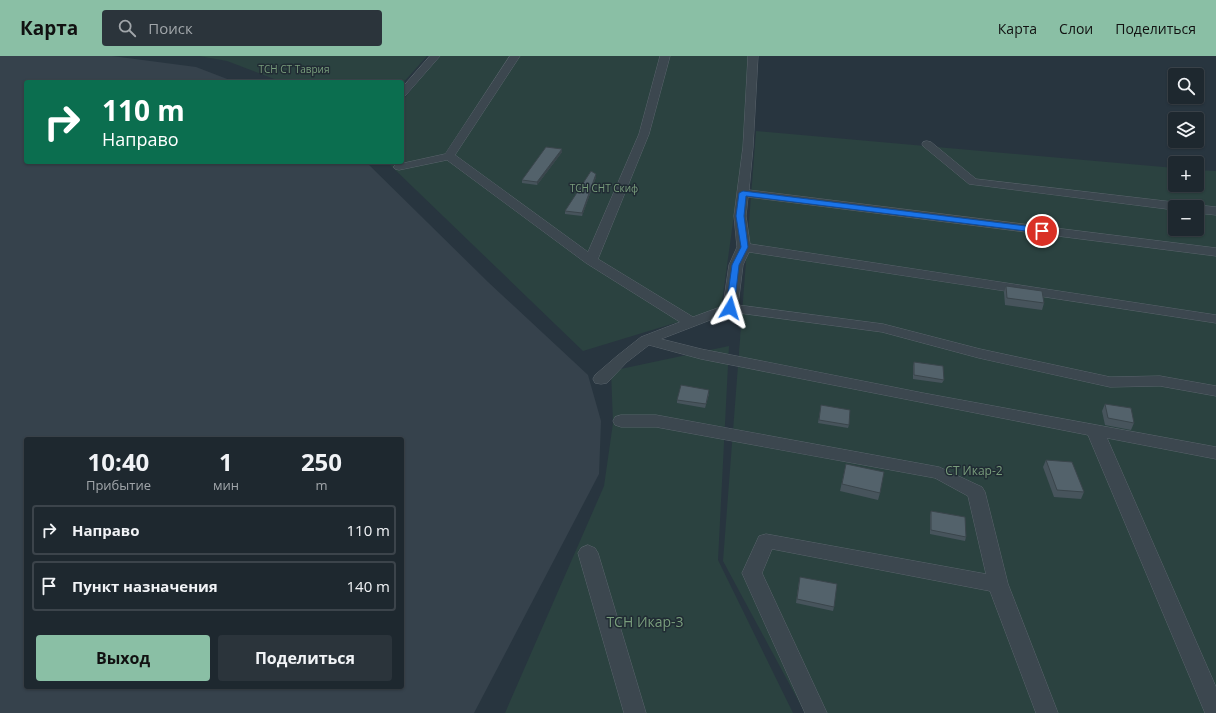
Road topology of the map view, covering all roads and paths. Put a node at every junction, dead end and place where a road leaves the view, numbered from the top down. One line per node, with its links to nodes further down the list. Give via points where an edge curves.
1 (435, 56): 5 (street)
2 (515, 56): 7 (street)
3 (665, 56): 15 (street, via 644,134)
4 (752, 56): 9 (street)
5 (404, 92)
6 (927, 144): 10 (street, via 973,182)
7 (449, 156): 8 (street); 15 (street)
8 (399, 167)
9 (743, 193): 13 (street, via 740,216); 14 (street)
10 (1168, 205)
11 (1204, 210): 12 (street)
12 (1216, 211)
13 (744, 247): 16 (street, via 736,265); 17 (street)
14 (1216, 252)
15 (591, 260): 18 (street)
16 (730, 308): 18 (street); 21 (street, via 883,328 979,353 1110,382 1160,381)
17 (1216, 319)
18 (691, 322): 19 (street)
19 (646, 340): 20 (street); 23 (street, via 716,357)
20 (601, 379)
21 (1216, 391)
22 (621, 421): 26 (street, via 656,421 939,473 976,492)
23 (1095, 430): 24 (street); 30 (street)
24 (1216, 453)
25 (588, 553): 27 (street)
26 (998, 584): 28 (street, via 766,541 752,573); 29 (street)
27 (635, 713)
28 (816, 713)
29 (1047, 713)
30 (1216, 713)

